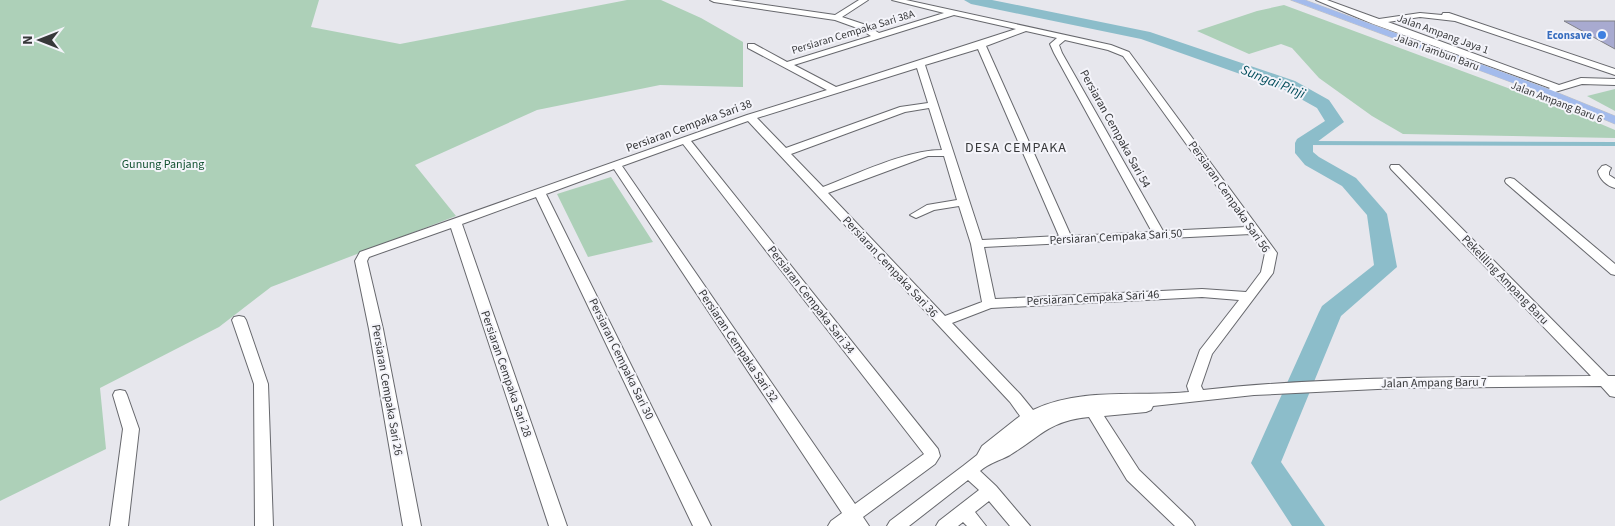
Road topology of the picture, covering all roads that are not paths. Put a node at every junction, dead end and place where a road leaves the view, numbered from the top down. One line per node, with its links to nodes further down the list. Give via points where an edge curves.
1 (714, 0): 9 (street)
2 (864, 0): 9 (street)
3 (896, 0): 6 (street)
4 (1296, 0): 7 (main road, Jalan Tambun Baru)
5 (1320, 0): 12 (street, Jalan Ampang Jaya 1)
6 (954, 12): 13 (street); 15 (street, Persiaran Cempaka Sari 38A)
7 (1326, 12): 10 (main road, Jalan Tambun Baru); 22 (main road, Jalan Tambun Baru, via 1335,19)
8 (1446, 14): 11 (street, Jalan Ampang Jaya 1)
9 (836, 18): 15 (street)
10 (1348, 20): 12 (street); 14 (main road, Jalan Tambun Baru)
11 (1463, 21): 12 (street, Jalan Ampang Jaya 1, via 1420,15); 21 (street, Jalan Ampang Jaya 1)
12 (1375, 22): 14 (street, via 1375,26); 27 (street, Jalan Ampang Jaya 1)
13 (1024, 28): 16 (street); 17 (street, Persiaran Cempaka Sari 38)
14 (1389, 35): 27 (main road, Jalan Tambun Baru)
15 (878, 36): 19 (street, Persiaran Cempaka Sari 38A)
16 (1063, 38): 45 (street, Persiaran Cempaka Sari 56, via 1126,54); 46 (street, Persiaran Cempaka Sari 54, via 1054,44)
17 (980, 45): 20 (street, Persiaran Cempaka Sari 38); 47 (street)
18 (751, 46): 19 (street, Persiaran Cempaka Sari 38A)
19 (788, 64): 25 (street, Persiaran Cempaka Sari 38A)
20 (920, 64): 25 (street, Persiaran Cempaka Sari 38); 28 (street)
21 (1615, 72)
22 (1498, 79): 27 (main road); 31 (main road, Jalan Ampang Baru 6)
23 (1615, 82): 27 (street, via 1581,81)
24 (1615, 86): 26 (street, via 1593,86)
25 (834, 90): 30 (street, Persiaran Cempaka Sari 38)
26 (1578, 91): 27 (street); 29 (main road, via 1576,98 1579,102)
27 (1554, 93): 29 (main road, Jalan Ampang Baru 6); 31 (main road)
28 (934, 105): 33 (street, via 903,109); 34 (street)
29 (1602, 114): 31 (main road, Jalan Ampang Baru 6)
30 (750, 117): 32 (street, Persiaran Cempaka Sari 38); 33 (street, Persiaran Cempaka Sari 36)
31 (1615, 123)
32 (685, 140): 35 (street, Persiaran Cempaka Sari 38); 66 (street, Persiaran Cempaka Sari 34, via 932,453 929,460)
33 (783, 152): 41 (street, Persiaran Cempaka Sari 36)
34 (948, 153): 41 (street, via 916,156); 42 (street)
35 (616, 165): 40 (street, Persiaran Cempaka Sari 38); 66 (street, Persiaran Cempaka Sari 32)
36 (1395, 167): 55 (street, Pekeliling Ampang Baru)
37 (1606, 168): 39 (street, via 1604,176)
38 (1510, 181): 50 (street)
39 (1615, 185)
40 (540, 192): 44 (street, Persiaran Cempaka Sari 38); 71 (street, Persiaran Cempaka Sari 30)
41 (820, 192): 54 (street, Persiaran Cempaka Sari 36)
42 (964, 202): 43 (street, via 931,207); 48 (street)
43 (916, 215)
44 (455, 222): 49 (street, Persiaran Cempaka Sari 38); 70 (street, Persiaran Cempaka Sari 28)
45 (1254, 230): 46 (street, Persiaran Cempaka Sari 50); 51 (street, Persiaran Cempaka Sari 56, via 1271,254 1267,273)
46 (1159, 234): 47 (street, Persiaran Cempaka Sari 50)
47 (1066, 240): 48 (street, Persiaran Cempaka Sari 50)
48 (977, 244): 52 (street)
49 (364, 255): 69 (street, Persiaran Cempaka Sari 26, via 360,261)
50 (1615, 271)
51 (1248, 296): 52 (street, Persiaran Cempaka Sari 46, via 1202,293); 57 (street, Persiaran Cempaka Sari 56, via 1205,353 1194,386)
52 (989, 304): 54 (street, Persiaran Cempaka Sari 46)
53 (239, 320): 68 (street, via 261,384)
54 (942, 322): 60 (street, Persiaran Cempaka Sari 36, via 1015,398)
55 (1610, 381): 56 (street, Pekeliling Ampang Baru); 57 (street, Jalan Ampang Baru 7, via 1436,382)
56 (1615, 392)
57 (1198, 395): 59 (street, Jalan Ampang Baru 7, via 1139,407)
58 (120, 396): 67 (street, via 131,429)
59 (1088, 409): 60 (street); 61 (street, via 1056,418); 77 (street, via 1133,475)
60 (1029, 418): 61 (street, via 1030,427); 62 (street, via 988,450)
61 (1024, 436): 62 (street, via 993,457)
62 (983, 459): 63 (street)
63 (969, 471): 64 (street); 73 (street)
64 (990, 491): 65 (street); 76 (street)
65 (964, 511): 74 (street); 75 (street)
66 (856, 521): 72 (street)
67 (119, 526)
68 (264, 526)
69 (412, 526)
70 (558, 526)
71 (702, 526)
72 (837, 526)
73 (896, 526)
74 (945, 526)
75 (977, 526)
76 (1021, 526)
77 (1186, 526)

